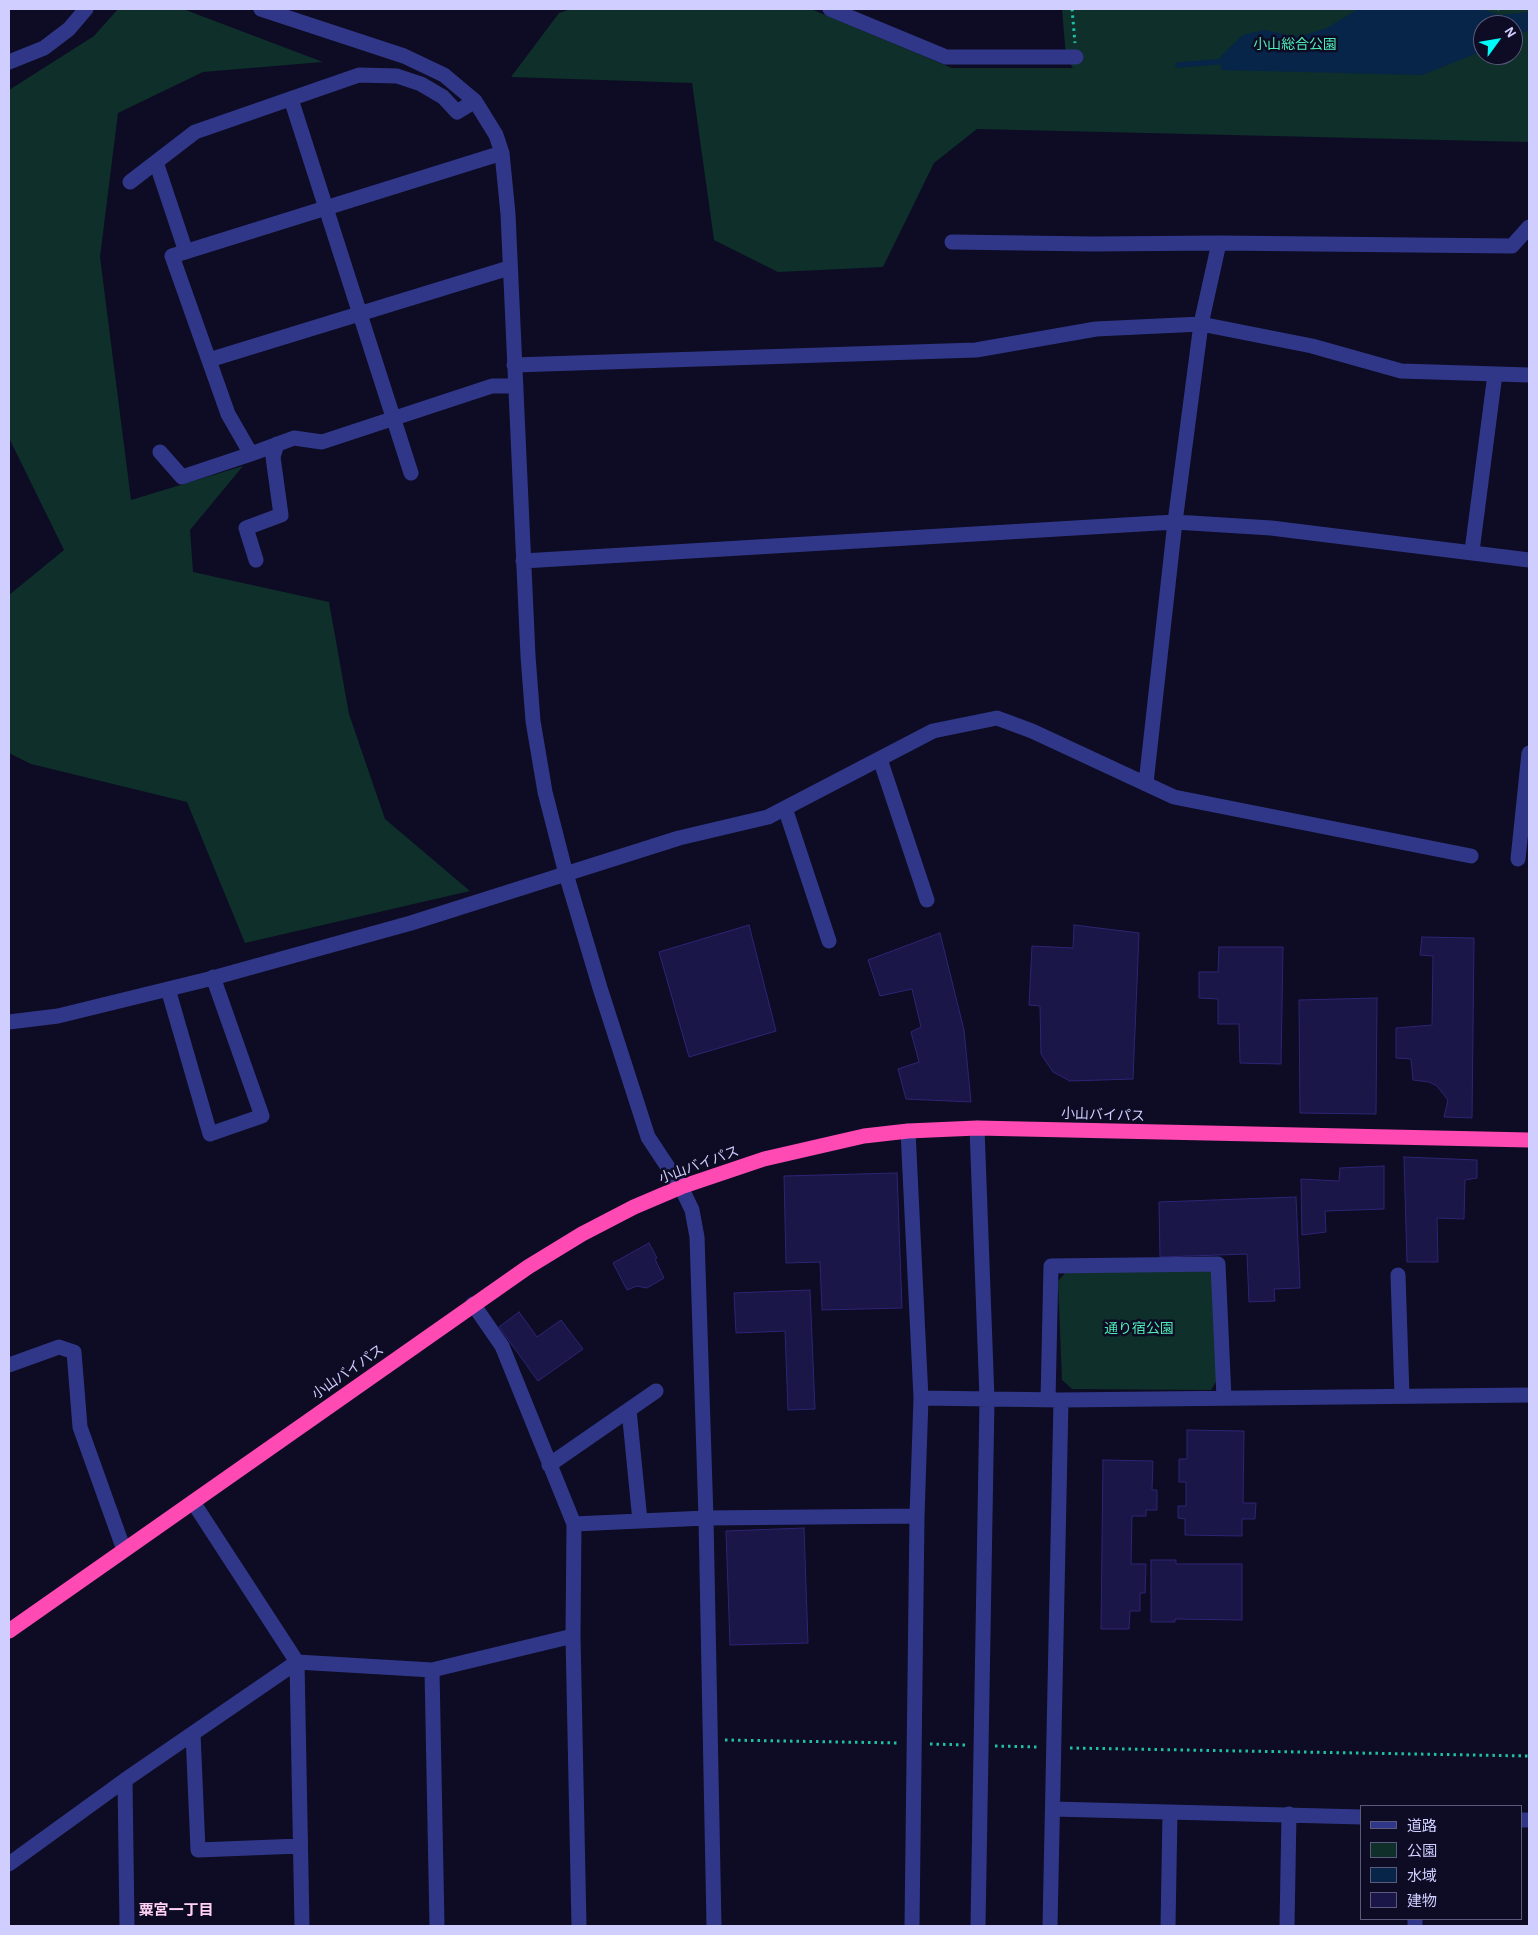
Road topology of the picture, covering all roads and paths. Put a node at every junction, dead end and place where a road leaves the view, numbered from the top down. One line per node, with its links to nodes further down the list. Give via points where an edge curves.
1 (86, 9): 6 (street, via 69,29 44,48)
2 (261, 9): 8 (street, via 404,56 444,75)
3 (830, 9): 5 (street, via 946,57)
4 (1072, 9): 5 (path)
5 (1076, 57)
6 (9, 62)
7 (291, 99): 8 (street, via 359,75 396,76 421,84 457,112); 10 (street, via 196,132); 12 (street)
8 (475, 101): 9 (street, via 496,135)
9 (502, 153): 12 (street); 17 (street, via 508,206)
10 (156, 162): 11 (street); 16 (street)
11 (130, 182)
12 (326, 208): 16 (street); 18 (street)
13 (1529, 227): 15 (street, via 1512,246)
14 (952, 242): 15 (street)
15 (1219, 243): 19 (street)
16 (186, 252): 20 (street, via 172,256)
17 (509, 268): 18 (street); 21 (street)
18 (360, 314): 20 (street); 25 (street)
19 (1201, 324): 21 (street, via 1096,329 976,350); 22 (street, via 1312,346 1401,371); 30 (street)
20 (209, 360): 28 (street, via 228,414)
21 (514, 365): 24 (street)
22 (1495, 374): 23 (street); 31 (street)
23 (1529, 375)
24 (516, 386): 25 (street, via 492,386); 34 (street)
25 (394, 418): 26 (street, via 322,442 294,438); 29 (street)
26 (277, 444): 28 (street); 32 (street, via 273,457 282,515 246,528)
27 (160, 452): 28 (street, via 182,478)
28 (251, 454)
29 (411, 473)
30 (1175, 522): 31 (street, via 1271,528); 34 (street); 37 (street)
31 (1472, 552): 33 (street)
32 (256, 560)
33 (1529, 560)
34 (523, 561): 41 (street, via 533,720)
35 (1529, 753): 40 (street)
36 (880, 759): 37 (street, via 933,732 997,718); 38 (street); 42 (street)
37 (1146, 783): 39 (street, via 1174,797)
38 (785, 808): 41 (street, via 768,817 679,838); 43 (street)
39 (1471, 856)
40 (1518, 859)
41 (566, 874): 44 (street); 50 (street, via 648,1137)
42 (927, 900)
43 (829, 941)
44 (213, 978): 45 (street); 45 (street, via 262,1116 210,1134)
45 (168, 989): 46 (street, via 58,1016)
46 (9, 1022)
47 (977, 1128): 48 (highway, 小山バイパス); 49 (highway, 小山バイパス); 59 (street)
48 (908, 1130): 50 (highway, 小山バイパス, via 864,1136 764,1159); 57 (street)
49 (1529, 1140)
50 (681, 1187): 52 (highway, 小山バイパス, via 582,1234); 65 (street, via 692,1210 697,1237)
51 (1398, 1275): 56 (street)
52 (473, 1304): 62 (street, via 502,1346); 63 (highway, 小山バイパス)
53 (9, 1365): 68 (street, via 59,1346 74,1352 80,1427)
54 (656, 1391): 61 (street)
55 (1529, 1395): 56 (street)
56 (1402, 1396): 58 (street)
57 (921, 1398): 59 (street); 64 (street)
58 (1224, 1398): 60 (street); 60 (street, via 1218,1264 1051,1266)
59 (987, 1399): 60 (street); 76 (street)
60 (1054, 1400): 77 (street)
61 (629, 1410): 62 (street); 66 (street)
62 (549, 1465): 67 (street)
63 (193, 1502): 68 (highway, 小山バイパス); 71 (street)
64 (917, 1516): 65 (street); 75 (street)
65 (706, 1518): 66 (street); 74 (street)
66 (640, 1521): 67 (street)
67 (574, 1524): 70 (street)
68 (124, 1550): 69 (highway, 小山バイパス)
69 (9, 1631)
70 (573, 1636): 72 (street); 89 (street)
71 (297, 1662): 72 (street); 73 (street); 84 (street)
72 (432, 1670): 88 (street)
73 (193, 1733): 79 (street); 84 (street, via 198,1850)
74 (709, 1740): 75 (path); 90 (street)
75 (914, 1743): 76 (path); 91 (street)
76 (982, 1745): 77 (path); 92 (street)
77 (1054, 1748): 78 (path); 80 (street)
78 (1529, 1756)
79 (125, 1780): 85 (street); 86 (street)
80 (1053, 1809): 81 (street); 93 (street)
81 (1170, 1813): 82 (street); 94 (street)
82 (1289, 1814): 83 (street); 95 (street)
83 (1360, 1817)
84 (300, 1846): 87 (street)
85 (9, 1864)
86 (127, 1926)
87 (302, 1926)
88 (437, 1926)
89 (579, 1926)
90 (714, 1926)
91 (912, 1926)
92 (978, 1926)
93 (1050, 1926)
94 (1168, 1926)
95 (1287, 1926)

